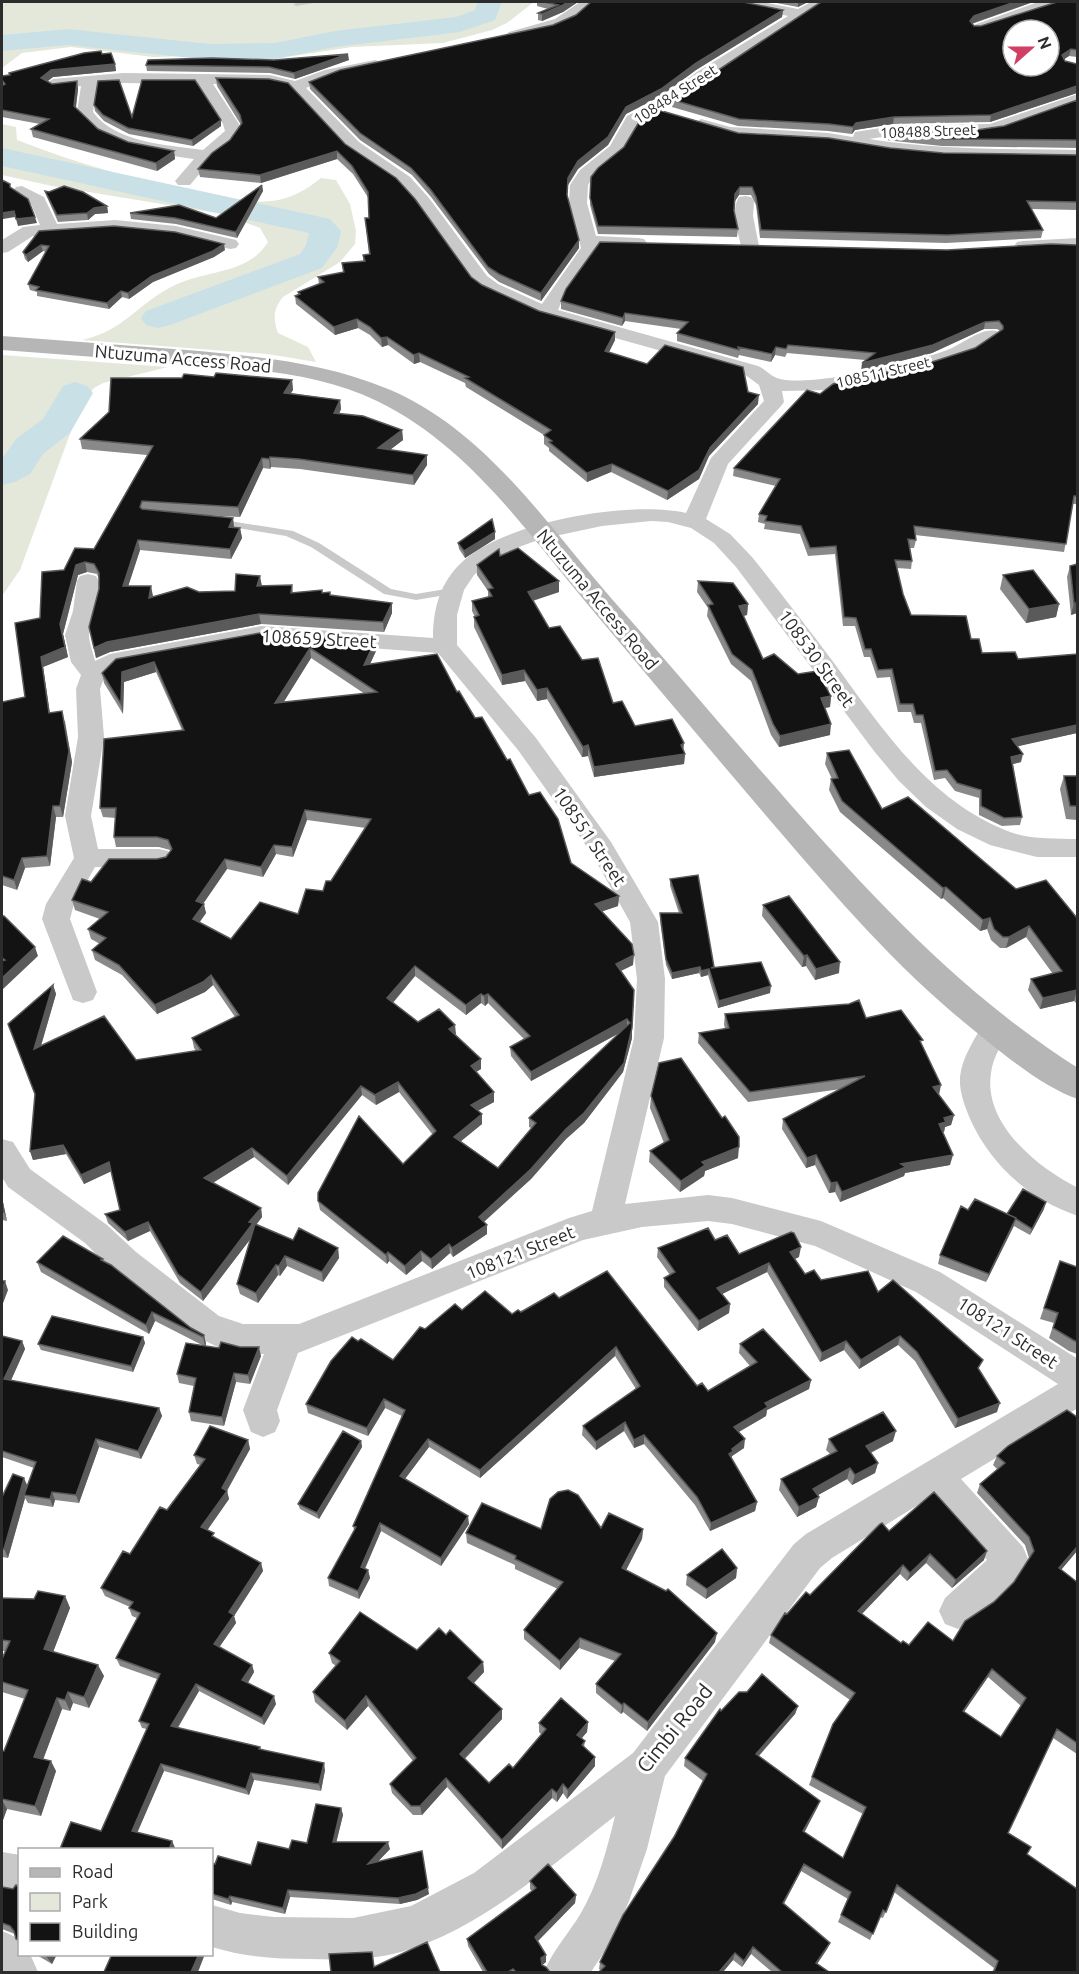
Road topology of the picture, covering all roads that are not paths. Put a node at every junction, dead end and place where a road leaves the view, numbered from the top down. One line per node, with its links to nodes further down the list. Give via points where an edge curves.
1 (317, 2): 6 (lane)
2 (589, 2): 9 (street, via 560,22)
3 (743, 2): 7 (street)
4 (820, 2): 7 (street, 108484 Street)
5 (1053, 2): 8 (street)
6 (296, 4)
7 (801, 14): 16 (street, 108484 Street)
8 (979, 28)
9 (502, 38)
10 (388, 62): 14 (street, via 331,73)
11 (90, 80): 12 (street); 13 (street); 20 (street, via 85,112 92,122 142,146)
12 (202, 80): 14 (street, via 270,80); 20 (street, via 233,132)
13 (53, 84)
14 (296, 86): 33 (street, via 353,146 392,172 418,196 480,280)
15 (1077, 99): 19 (street, 108488 Street, via 990,129 906,129)
16 (654, 109): 17 (street); 26 (street, 108484 Street, via 633,119 619,147 581,180 578,203)
17 (672, 114)
18 (689, 120): 19 (street, via 738,133)
19 (845, 140): 21 (street, via 942,153)
20 (206, 155): 22 (street)
21 (1077, 155)
22 (184, 181)
23 (21, 191): 25 (street, via 38,201)
24 (745, 201): 30 (street, via 744,216 756,247)
25 (51, 229): 28 (street, via 132,226 178,231); 32 (street, via 25,232)
26 (589, 242): 29 (street); 33 (street, via 588,253 555,295)
27 (1077, 243): 31 (street)
28 (230, 244)
29 (657, 244)
30 (727, 246)
31 (1006, 247)
32 (2, 248)
33 (547, 313): 36 (street, via 751,370)
34 (6, 334): 39 (street, Ntuzuma Access Road, via 51,347 268,365 357,385 433,422 462,447)
35 (990, 335): 36 (street, 108511 Street, via 961,352 836,384)
36 (770, 384): 38 (street, via 774,402 718,462)
37 (204, 521): 41 (lane, via 289,533 315,545 388,592 416,597)
38 (694, 521): 39 (street, 108530 Street, via 641,514); 44 (street, 108530 Street, via 728,544 744,562 882,746 936,804 989,834 1042,849)
39 (540, 530): 41 (street, via 500,545 468,570); 48 (street, Ntuzuma Access Road, via 849,893 911,957)
40 (88, 582): 43 (street, via 85,612 77,634 83,662)
41 (452, 591): 42 (street, via 442,626)
42 (444, 646): 43 (street, 108659 Street, via 261,633 122,658); 52 (street, 108551 Street, via 527,744 602,849 644,922 651,979 649,1038)
43 (93, 674): 45 (street, via 87,695 91,737 78,816)
44 (1077, 848)
45 (87, 858): 46 (street); 47 (street, via 60,904 56,919)
46 (159, 858)
47 (83, 992)
48 (994, 1030): 49 (street, Ntuzuma Access Road); 51 (street, via 975,1081 988,1125 1012,1161)
49 (1077, 1086)
50 (2, 1151): 53 (street, 108121 Street, via 19,1178 96,1234 125,1262 207,1326 233,1338)
51 (1077, 1203)
52 (605, 1222): 53 (street, 108121 Street, via 571,1231 300,1338); 54 (street, 108121 Street, via 708,1208 732,1210 821,1234 928,1282)
53 (286, 1340): 56 (street, via 260,1410)
54 (1077, 1378)
55 (1077, 1390): 57 (street, Cimbi Road)
56 (263, 1421)
57 (935, 1476): 58 (street, via 1010,1559); 59 (street, Cimbi Road, via 807,1556)
58 (958, 1611)
59 (647, 1767): 62 (street, Cimbi Road, via 489,1888 420,1924 362,1938 319,1940 240,1934); 65 (street, via 613,1895 590,1940)
60 (2, 1872): 61 (street)
61 (18, 1876)
62 (213, 1926)
63 (2, 1952): 64 (street)
64 (17, 1972)
65 (565, 1972)

